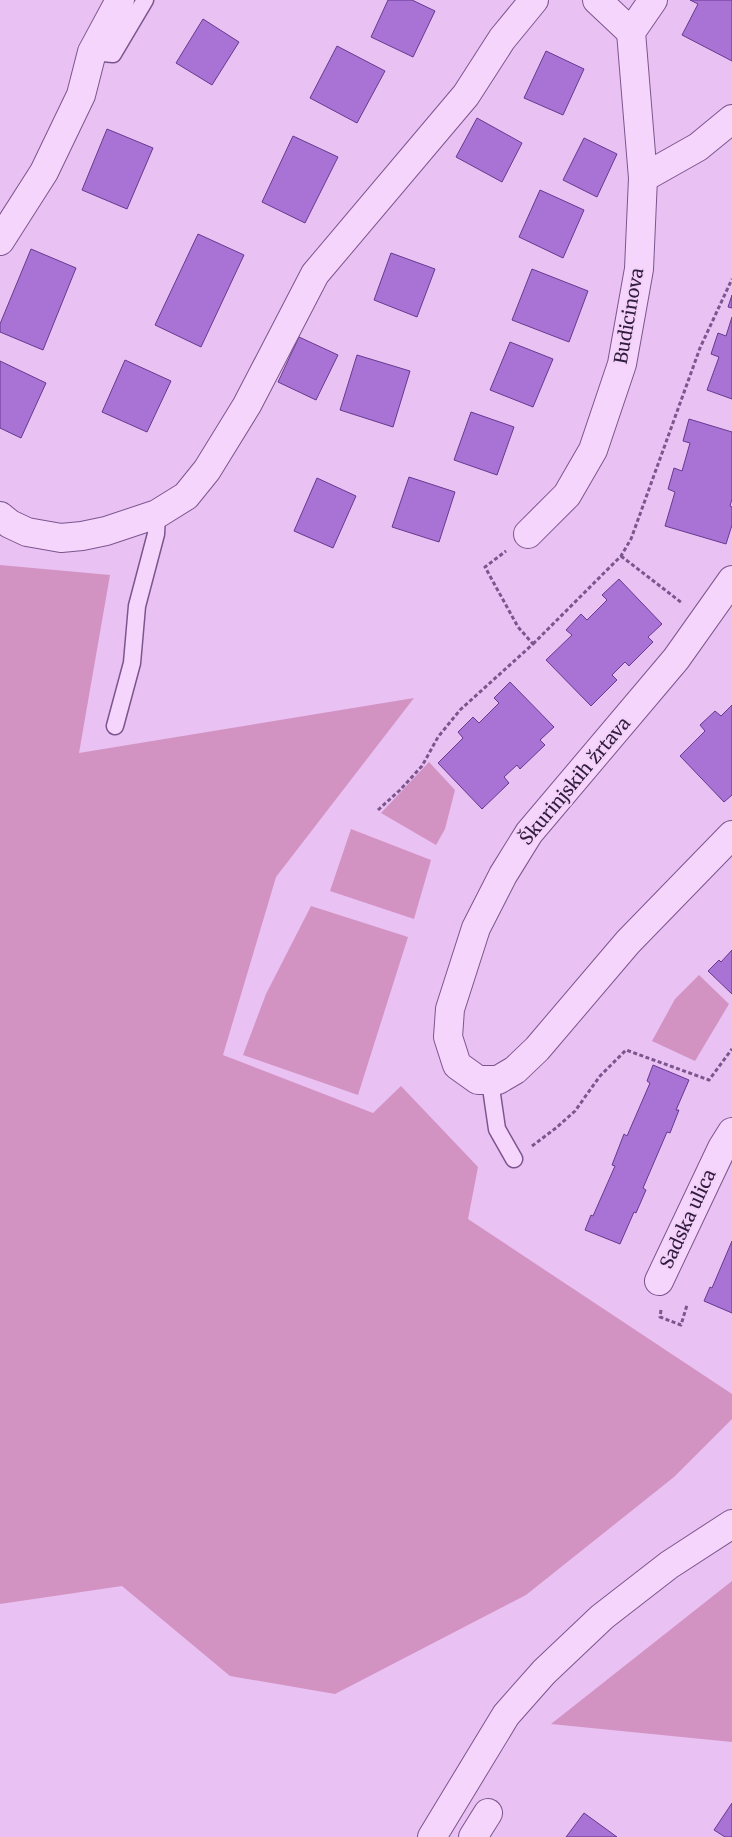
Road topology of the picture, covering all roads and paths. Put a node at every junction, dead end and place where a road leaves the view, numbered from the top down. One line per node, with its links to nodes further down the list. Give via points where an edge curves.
1 (120, 0): 7 (street)
2 (146, 0): 7 (lane, via 112,54)
3 (534, 0): 12 (street, via 502,39 466,95 315,274 247,405 206,470 186,496)
4 (597, 0): 6 (street)
5 (653, 0): 6 (street)
6 (631, 32): 9 (street, Budicinova)
7 (92, 52): 10 (street, via 81,95 44,172)
8 (732, 119): 9 (street, via 698,147)
9 (643, 178): 14 (street, Budicinova, via 638,269 622,364 593,450 567,495)
10 (0, 241)
11 (732, 279): 15 (path, via 700,348 631,539)
12 (157, 514): 13 (street, via 106,531 61,538 27,532); 19 (lane, via 156,534 137,606 132,663)
13 (0, 516)
14 (528, 534): 18 (path, via 485,567 518,626)
15 (621, 556): 17 (path); 18 (path)
16 (732, 580): 23 (street, Škurinjskih žrtava, via 676,659 529,833 502,874 476,928 450,1009 448,1037 457,1065 478,1080)
17 (684, 605)
18 (533, 644): 20 (path, via 460,710 438,736 422,766)
19 (115, 726)
20 (378, 810)
21 (732, 835): 23 (street, via 628,942 537,1049 515,1070)
22 (732, 1049): 25 (path, via 709,1080 626,1050 600,1076 575,1111)
23 (490, 1081): 25 (lane, via 497,1129)
24 (732, 1132): 26 (street, Sadska ulica)
25 (514, 1159)
26 (659, 1281)
27 (687, 1305): 28 (path, via 681,1324 660,1317)
28 (662, 1310)
29 (732, 1524): 31 (street, via 669,1565 602,1617 544,1672 506,1715)
30 (488, 1813): 32 (street)
31 (432, 1837)
32 (473, 1837)

